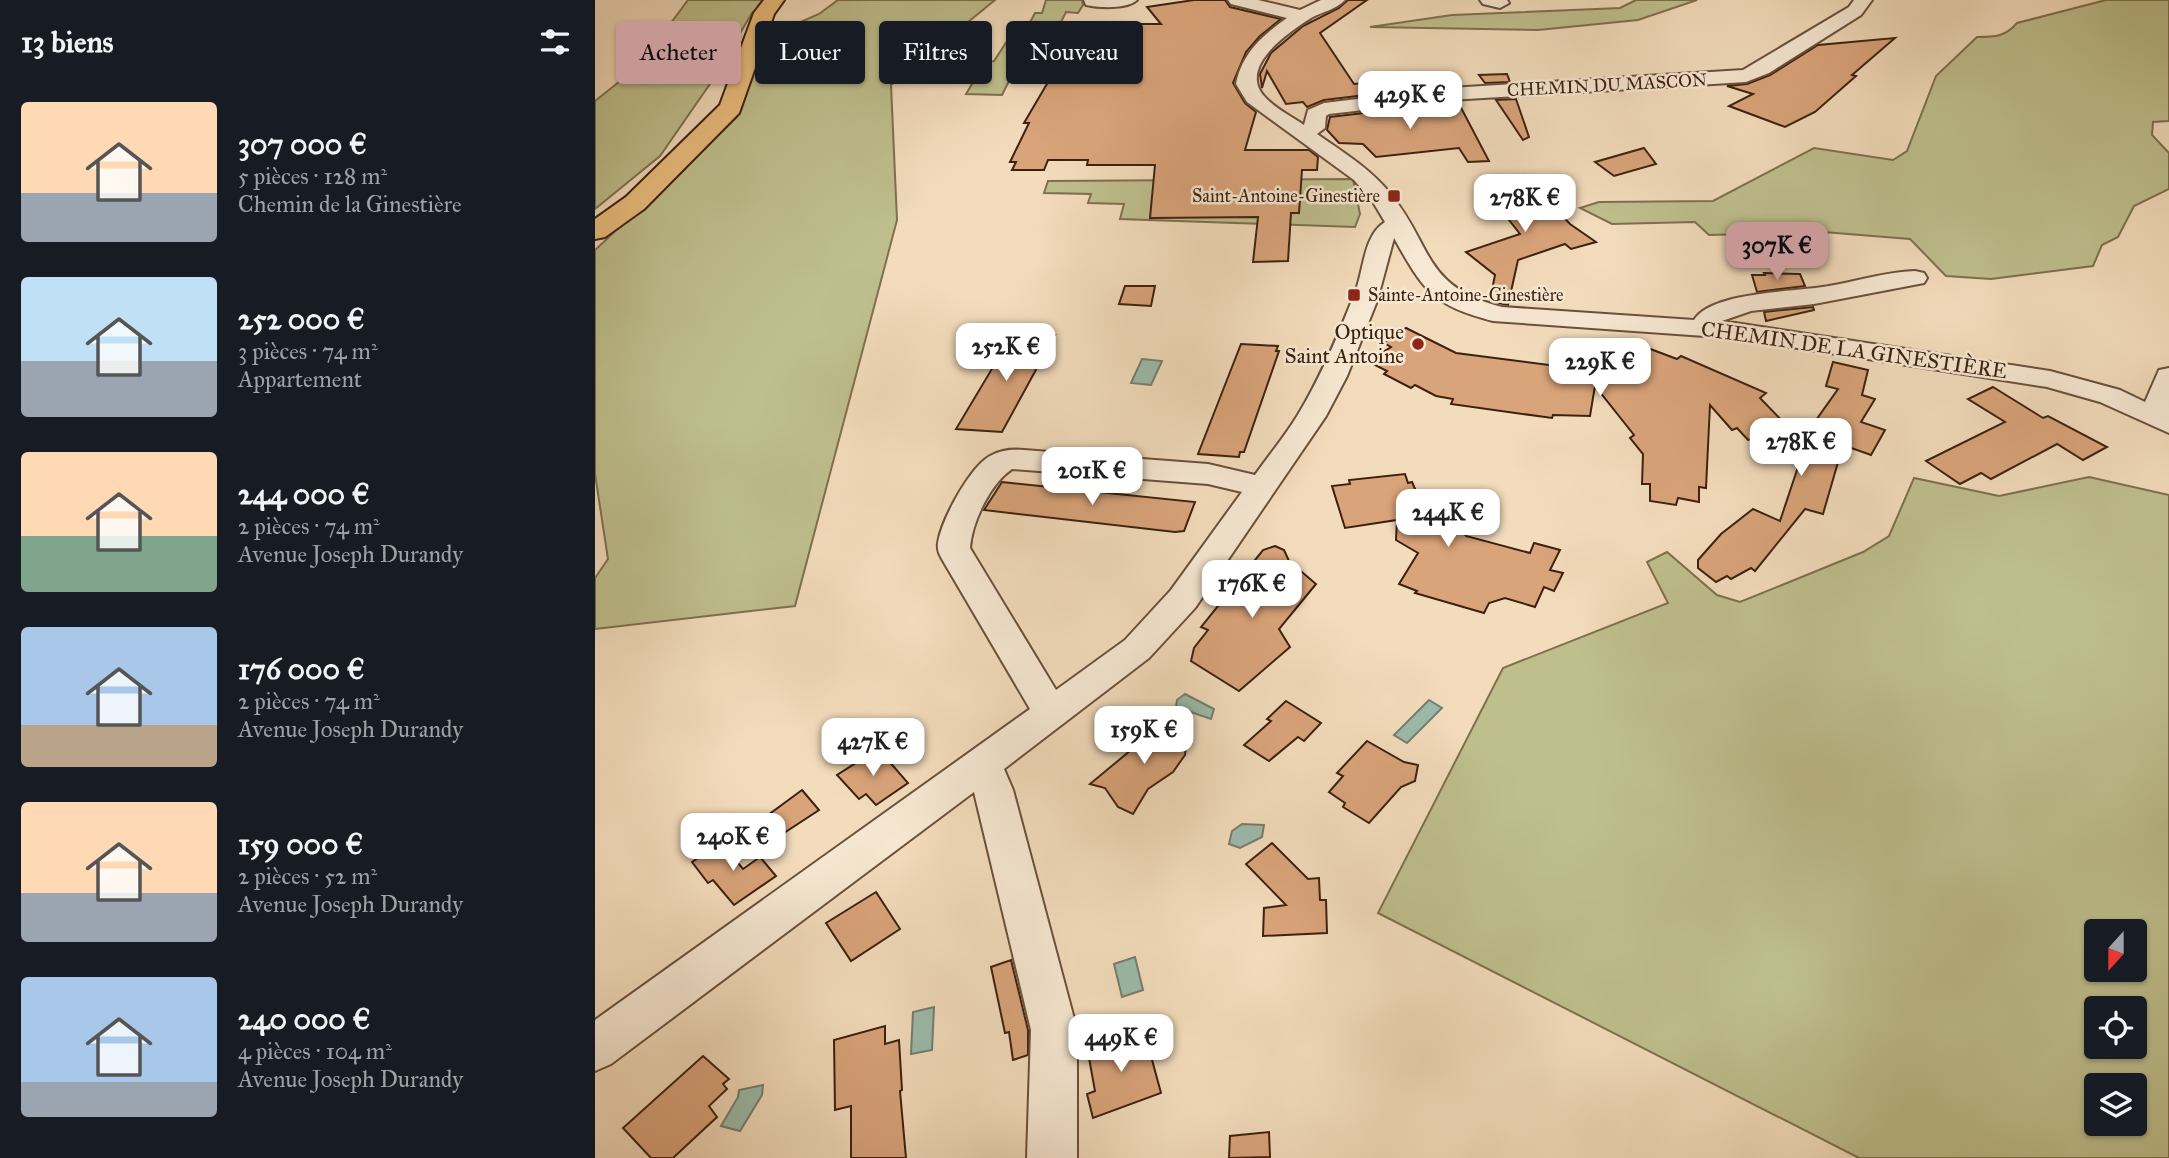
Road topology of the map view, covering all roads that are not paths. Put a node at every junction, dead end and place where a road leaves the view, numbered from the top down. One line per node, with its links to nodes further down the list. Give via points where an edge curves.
1 (774, 0): 9 (main road, via 764,13 730,108 635,203)
2 (1128, 0): 6 (street)
3 (1237, 0): 7 (street)
4 (1336, 0): 7 (street)
5 (1864, 0): 8 (street, CHEMIN DU MASCON, via 1855,11 1746,76 1450,94 1324,109 1315,114 1315,128)
6 (1091, 1)
7 (1302, 16): 8 (street, CHEMIN DE LA GINESTIÈRE, via 1257,54 1248,68 1246,84 1261,105)
8 (1303, 132): 10 (street, CHEMIN DE LA GINESTIÈRE, via 1362,175)
9 (595, 231)
10 (1404, 233): 11 (street); 12 (street, CHEMIN DE LA GINESTIÈRE)
11 (1376, 265): 12 (street); 17 (street, via 1323,395)
12 (1423, 266): 14 (street, CHEMIN DE LA GINESTIÈRE, via 1437,287 1483,311)
13 (1915, 278): 14 (street, via 1890,278 1829,294 1728,309 1707,319)
14 (1705, 327): 16 (street, CHEMIN DE LA GINESTIÈRE, via 2050,379 2110,396)
15 (2169, 376): 16 (street, via 2159,406)
16 (2161, 419)
17 (1264, 487): 18 (street, via 1161,625); 18 (street, via 1208,474 1020,459 1002,461 993,468 963,518 953,546)
18 (1051, 713): 19 (street)
19 (982, 763): 20 (street); 21 (street, via 993,790 1054,1030)
20 (595, 1048)
21 (1052, 1158)

